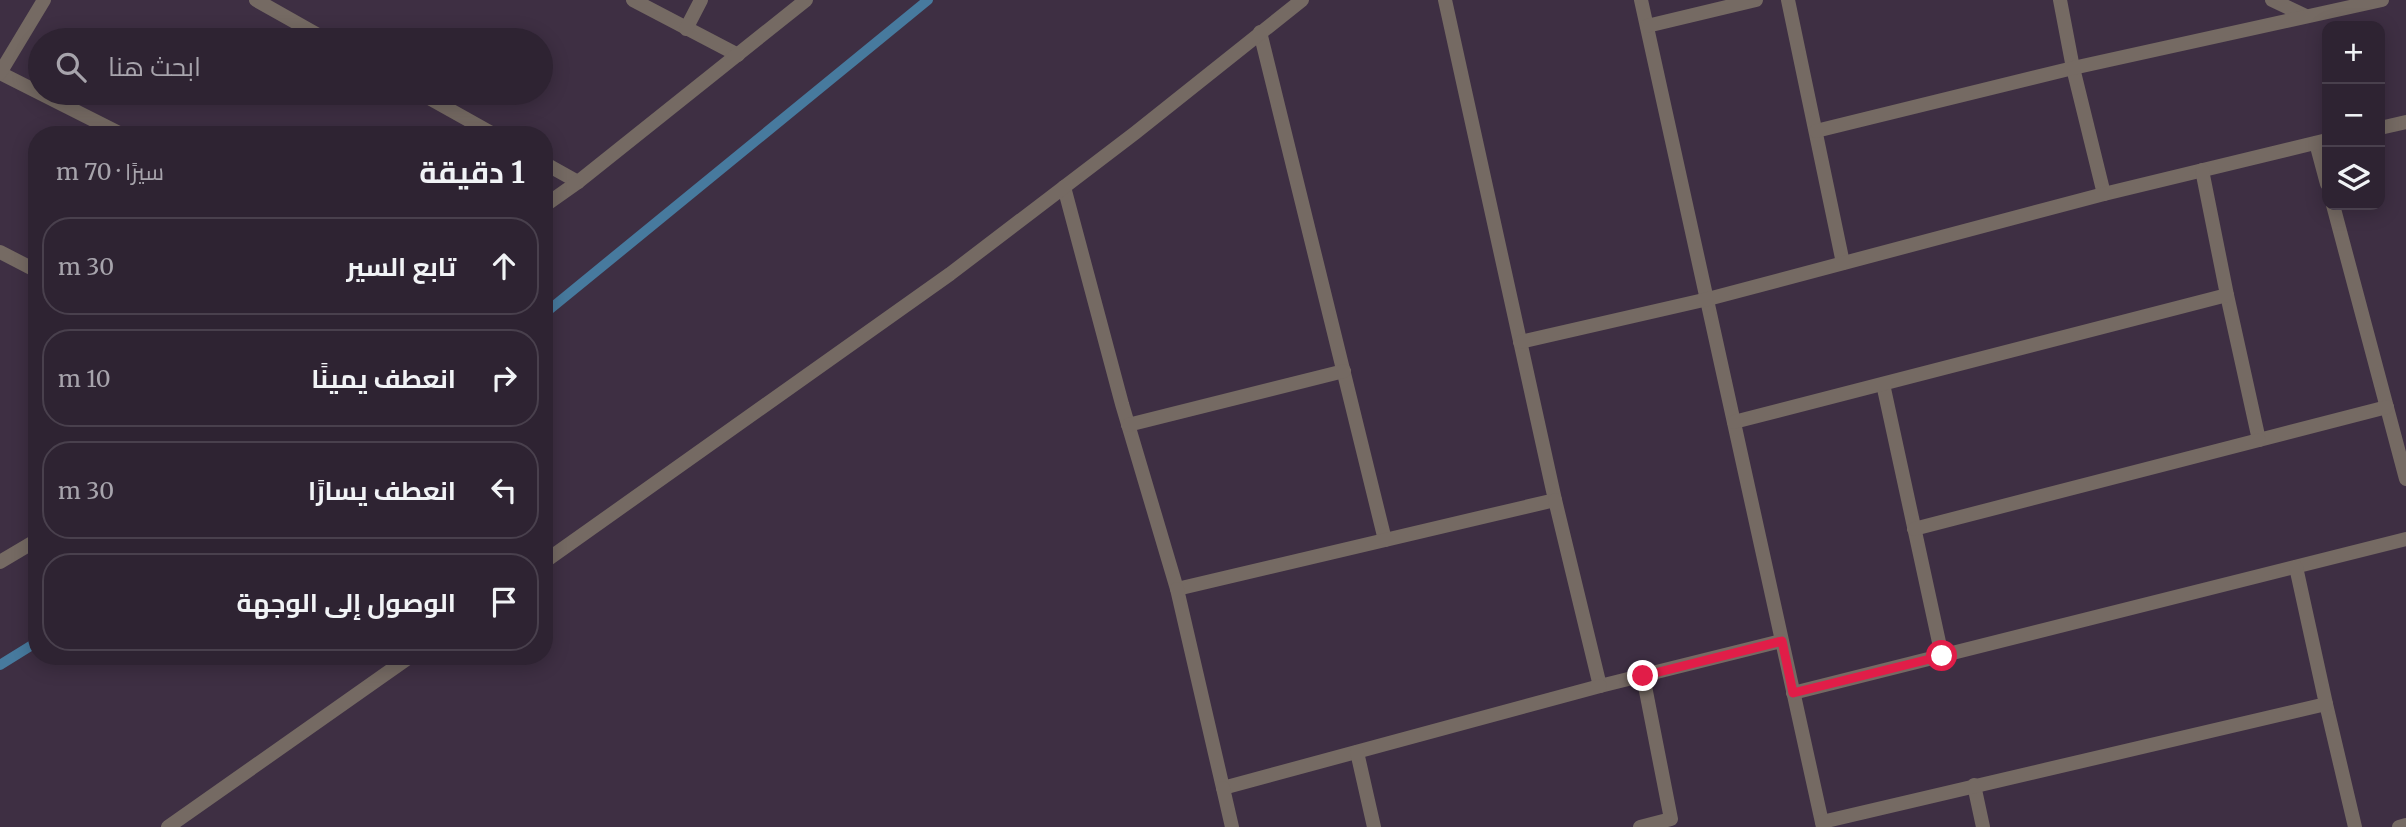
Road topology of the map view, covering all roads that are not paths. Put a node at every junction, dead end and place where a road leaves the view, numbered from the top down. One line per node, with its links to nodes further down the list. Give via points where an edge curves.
1 (44, 0): 21 (street)
2 (256, 0): 16 (street)
3 (633, 0): 17 (street)
4 (701, 0): 17 (street)
5 (806, 0): 19 (street)
6 (1302, 0): 18 (street)
7 (1445, 0): 43 (street)
8 (1641, 0): 15 (street)
9 (1756, 0): 15 (street)
10 (1788, 0): 29 (street)
11 (2060, 0): 20 (street)
12 (2272, 0): 14 (street)
13 (2382, 0): 14 (street)
14 (2306, 16): 20 (street)
15 (1647, 26): 42 (street)
16 (306, 28)
17 (686, 29): 19 (street)
18 (1260, 32): 34 (street); 44 (street)
19 (738, 55): 33 (street)
20 (2073, 68): 29 (street); 35 (street)
21 (0, 73): 22 (street)
22 (28, 87)
23 (63, 105): 26 (street)
24 (441, 105): 27 (street)
25 (2406, 122): 28 (street)
26 (105, 126)
27 (479, 126)
28 (2385, 127)
29 (1816, 131): 39 (street)
30 (2322, 142): 32 (street)
31 (553, 168): 33 (street)
32 (2202, 170): 35 (street); 41 (street)
33 (578, 182): 36 (street)
34 (1064, 187): 48 (street); 56 (street, via 950,274)
35 (2104, 194): 39 (street)
36 (553, 200)
37 (2334, 210): 46 (street)
38 (0, 252): 40 (street)
39 (1843, 263): 42 (street)
40 (28, 266)
41 (2227, 295): 45 (street); 49 (street)
42 (1708, 299): 43 (street); 47 (street)
43 (1520, 342): 51 (street)
44 (1344, 371): 48 (street); 54 (street)
45 (1883, 384): 47 (street); 52 (street)
46 (2387, 407): 49 (street); 50 (street)
47 (1734, 422): 60 (street)
48 (1128, 425): 59 (street)
49 (2259, 440): 52 (street)
50 (2406, 479)
51 (1555, 500): 54 (street); 64 (street)
52 (1914, 529): 61 (street)
53 (2406, 539): 58 (street)
54 (1385, 540): 59 (street)
55 (28, 545): 57 (street)
56 (553, 556)
57 (0, 562)
58 (2297, 567): 61 (street); 66 (street)
59 (1177, 589): 69 (street)
60 (1782, 641): 63 (street); 65 (street)
61 (1942, 656): 65 (street)
62 (398, 665): 73 (street)
63 (1643, 676): 64 (street); 70 (street)
64 (1600, 686): 67 (street)
65 (1793, 693): 71 (street)
66 (2326, 705): 68 (street); 78 (street)
67 (1357, 752): 69 (street); 75 (street)
68 (1973, 785): 71 (street); 77 (street)
69 (1223, 788): 74 (street)
70 (1673, 823): 76 (street)
71 (1823, 824)
72 (2406, 825): 79 (street)
73 (168, 827)
74 (1233, 827)
75 (1374, 827)
76 (1640, 827)
77 (1983, 827)
78 (2355, 827)
79 (2399, 827)

